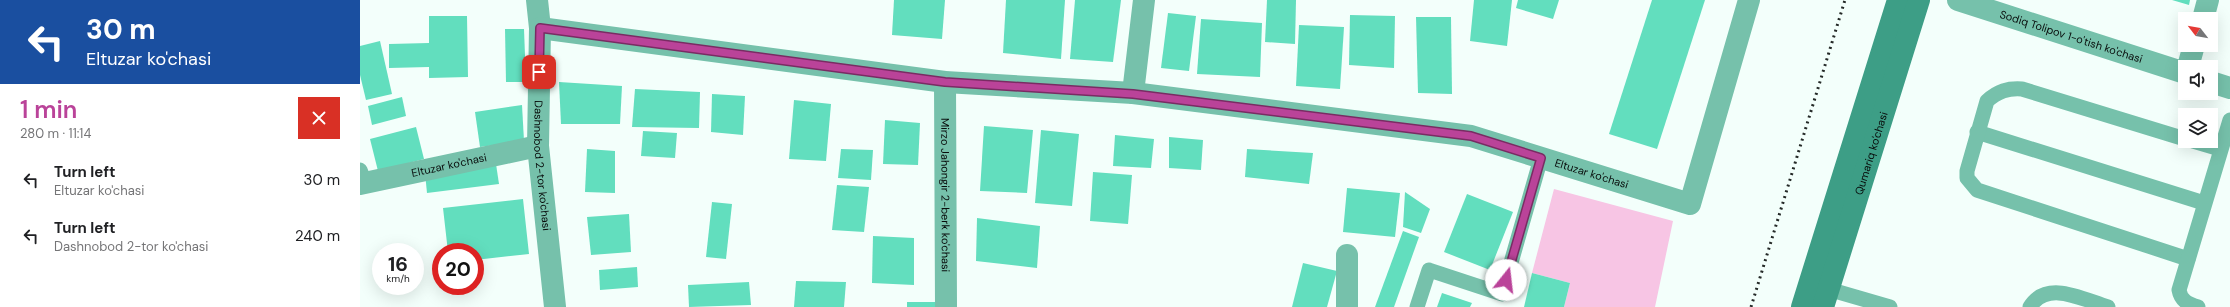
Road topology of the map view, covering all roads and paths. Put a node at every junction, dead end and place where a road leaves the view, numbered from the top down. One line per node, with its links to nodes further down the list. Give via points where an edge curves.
1 (537, 0): 9 (street, Dashnobod 2-tor ko'chasi)
2 (1144, 0): 14 (street)
3 (1749, 0): 21 (street, Eltuzar ko'chasi, via 1690,204)
4 (1898, 0): 31 (main road, Qumariq ko'chasi)
5 (1919, 0): 26 (main road, Qumariq ko'chasi)
6 (1958, 0): 10 (street, Sodiq Tolipov 1-o'tish ko'chasi)
7 (2208, 0): 8 (street)
8 (2204, 12)
9 (540, 28): 11 (street, Eltuzar ko'chasi); 18 (street, Dashnobod 2-tor ko'chasi)
10 (2178, 71)
11 (945, 82): 14 (street, Eltuzar ko'chasi); 28 (street, Mirzo Jahongir 2-berk ko'chasi)
12 (2218, 84): 13 (street)
13 (2230, 88)
14 (1133, 94): 21 (street, Eltuzar ko'chasi, via 1471,136)
15 (2230, 120): 20 (lane)
16 (1977, 132): 17 (lane, via 1987,101 1994,94 2013,88); 23 (lane); 25 (lane, via 1967,171 1968,178 1977,190)
17 (2178, 137)
18 (538, 146): 22 (street, Eltuzar ko'chasi); 27 (street, Dashnobod 2-tor ko'chasi)
19 (2217, 148): 20 (lane)
20 (2220, 149): 23 (lane)
21 (1541, 158): 30 (lane, via 1502,294 1429,270)
22 (362, 179)
23 (2204, 203): 25 (lane)
24 (1347, 255): 29 (street)
25 (2188, 258): 35 (lane, via 2180,294 2186,302)
26 (1826, 298): 32 (lane)
27 (555, 307)
28 (946, 307)
29 (1347, 307)
30 (1417, 307)
31 (1802, 307)
32 (1890, 307)
33 (2030, 307): 34 (lane, via 2035,300 2050,292 2060,292)
34 (2108, 307)
35 (2198, 307)

